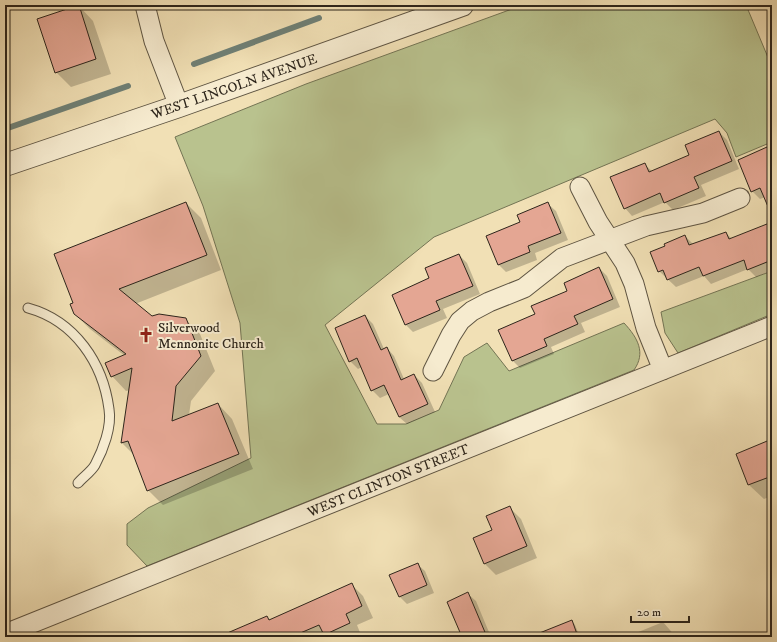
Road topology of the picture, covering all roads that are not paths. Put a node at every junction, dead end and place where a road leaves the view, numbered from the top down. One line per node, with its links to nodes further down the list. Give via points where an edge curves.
1 (145, 5): 3 (street, via 154,41)
2 (462, 5): 3 (street, WEST LINCOLN AVENUE)
3 (179, 106): 4 (street, WEST LINCOLN AVENUE)
4 (5, 165)
5 (580, 187): 7 (street)
6 (740, 198): 7 (street, via 703,213 646,226)
7 (610, 239): 10 (street, via 562,258 524,288 472,311 454,330); 11 (street, via 634,284 646,328)
8 (28, 308): 12 (lane, via 41,312 77,336 92,358 102,382 110,410 106,438 94,466)
9 (772, 326): 11 (street, WEST CLINTON STREET)
10 (433, 370)
11 (663, 370): 13 (street, WEST CLINTON STREET)
12 (78, 483)
13 (5, 634)

